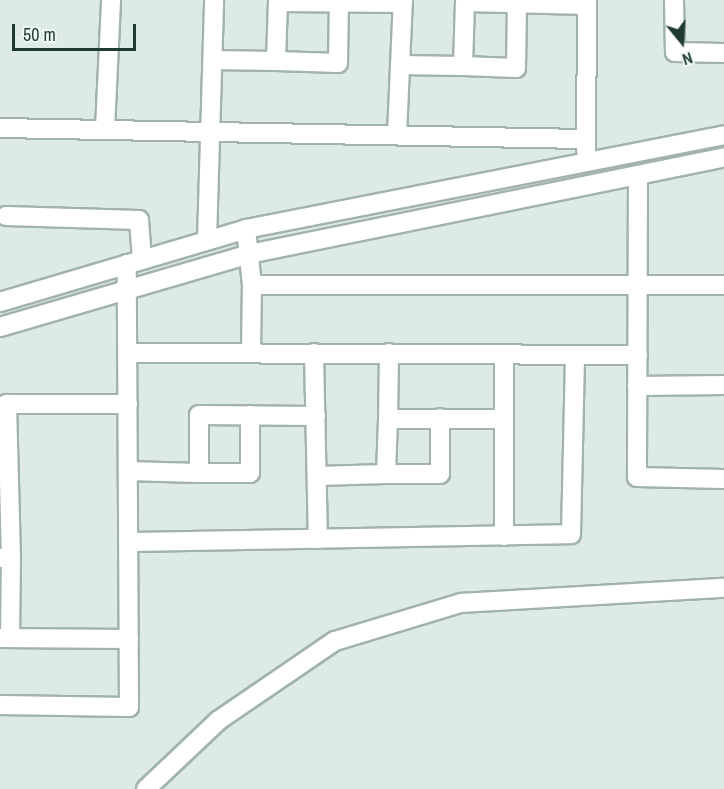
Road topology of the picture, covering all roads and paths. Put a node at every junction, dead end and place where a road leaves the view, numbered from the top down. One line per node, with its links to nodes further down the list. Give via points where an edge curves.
1 (111, 0): 14 (street)
2 (214, 0): 9 (street)
3 (674, 0): 8 (street, via 675,52)
4 (403, 1): 5 (street); 11 (street)
5 (339, 2): 10 (street, via 278,2); 10 (street, via 338,63)
6 (587, 2): 7 (street); 18 (street)
7 (517, 3): 12 (street, via 465,2); 12 (street, via 516,68)
8 (724, 53)
9 (213, 60): 10 (street); 15 (street)
10 (276, 61)
11 (400, 65): 12 (street); 16 (street)
12 (463, 66)
13 (0, 128): 14 (street)
14 (105, 129): 15 (street)
15 (212, 132): 16 (street); 24 (street)
16 (397, 135): 18 (street)
17 (724, 135): 20 (street)
18 (586, 139): 20 (street)
19 (724, 157): 21 (street)
20 (586, 162): 23 (street)
21 (638, 174): 25 (street); 28 (street)
22 (6, 216): 26 (street, via 139,220)
23 (246, 229): 24 (street); 25 (street)
24 (207, 240): 26 (street)
25 (249, 254): 27 (street); 30 (street)
26 (135, 262): 30 (street); 31 (street)
27 (252, 285): 28 (street); 34 (street)
28 (638, 285): 29 (street); 39 (street)
29 (724, 285)
30 (128, 290): 32 (street); 33 (street)
31 (0, 302)
32 (0, 327)
33 (128, 352): 34 (street); 42 (street)
34 (251, 353): 35 (street)
35 (314, 353): 36 (street); 45 (street)
36 (389, 353): 37 (street); 47 (street)
37 (504, 354): 38 (street); 48 (street)
38 (575, 355): 39 (street); 55 (street, via 571,534)
39 (638, 355): 41 (street)
40 (724, 385): 41 (street)
41 (637, 386): 53 (street, via 637,477)
42 (128, 404): 43 (street); 49 (street)
43 (4, 406): 54 (street)
44 (250, 415): 45 (street); 50 (street, via 199,415); 50 (street, via 250,473)
45 (316, 416): 52 (street)
46 (440, 418): 47 (street); 48 (street); 51 (street, via 440,474)
47 (388, 419): 51 (street)
48 (504, 419): 55 (street)
49 (128, 471): 50 (street); 57 (street)
50 (199, 473)
51 (386, 474): 52 (street)
52 (317, 476): 56 (street)
53 (724, 479)
54 (4, 484): 58 (street)
55 (504, 536): 56 (street)
56 (318, 539): 57 (street)
57 (129, 542): 61 (street)
58 (5, 558): 60 (street)
59 (724, 588): 63 (street, via 461,603 335,641 219,720)
60 (5, 638): 61 (street)
61 (129, 639): 62 (street, via 129,707)
62 (0, 705)
63 (147, 789)

